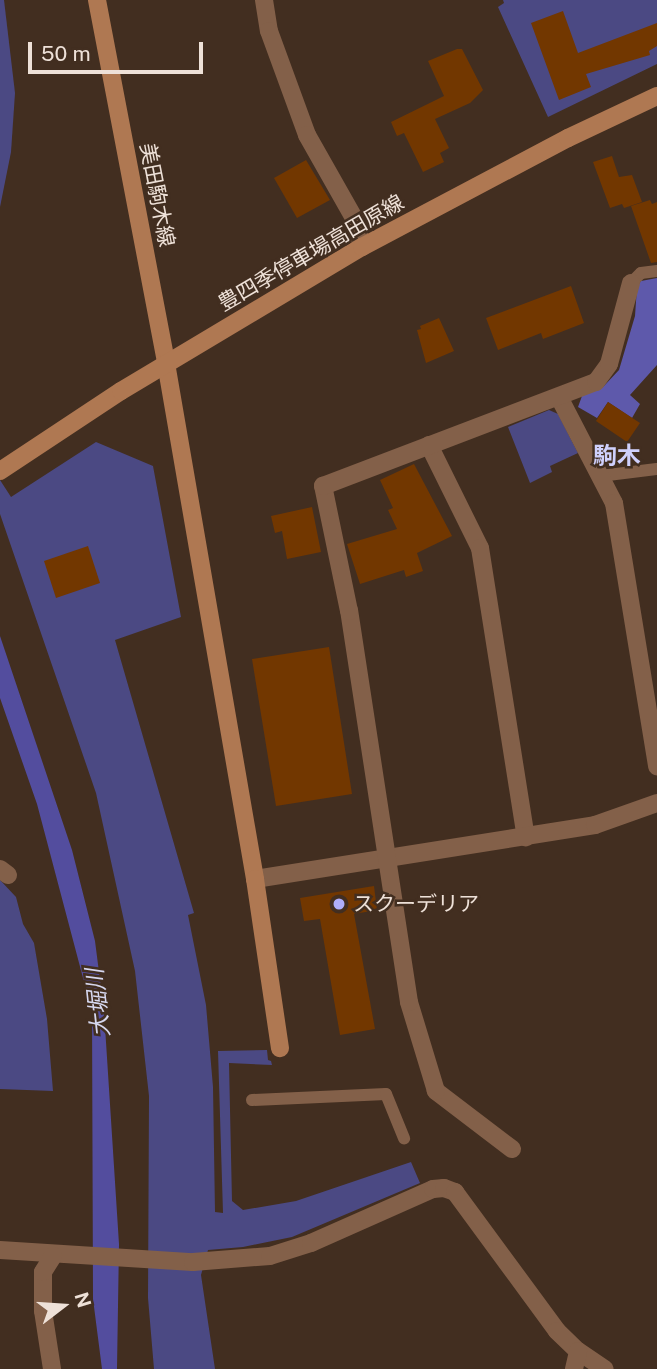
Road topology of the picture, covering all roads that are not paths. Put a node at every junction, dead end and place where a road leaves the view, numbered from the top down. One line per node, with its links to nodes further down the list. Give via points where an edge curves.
1 (97, 0): 7 (street, 美田駒木線)
2 (264, 0): 4 (street, via 269,31 307,135 355,220)
3 (657, 96): 4 (street, 豊四季停車場高田原線)
4 (362, 247): 7 (street, 豊四季停車場高田原線)
5 (657, 271): 6 (lane, via 641,274)
6 (631, 284): 8 (street, via 609,364 596,382)
7 (166, 363): 11 (street, 豊四季停車場高田原線); 17 (street, 美田駒木線)
8 (559, 397): 9 (street); 12 (street)
9 (429, 445): 15 (street, via 480,548); 16 (street, via 323,486 349,611)
10 (657, 469): 12 (lane)
11 (0, 471)
12 (600, 476): 13 (street, via 614,503)
13 (657, 767)
14 (657, 803): 15 (street, via 595,825)
15 (526, 837): 16 (street)
16 (389, 859): 17 (street); 21 (street, via 409,1002 436,1091)
17 (256, 879): 18 (street, 美田駒木線)
18 (280, 1048)
19 (252, 1100): 20 (lane, via 386,1094)
20 (404, 1138)
21 (512, 1149)
22 (0, 1250): 23 (street)
23 (61, 1256): 24 (street, via 231,1261 270,1256 444,1188 456,1192); 25 (street, via 43,1272 43,1311)
24 (576, 1360): 26 (street)
25 (52, 1369)
26 (605, 1369)

